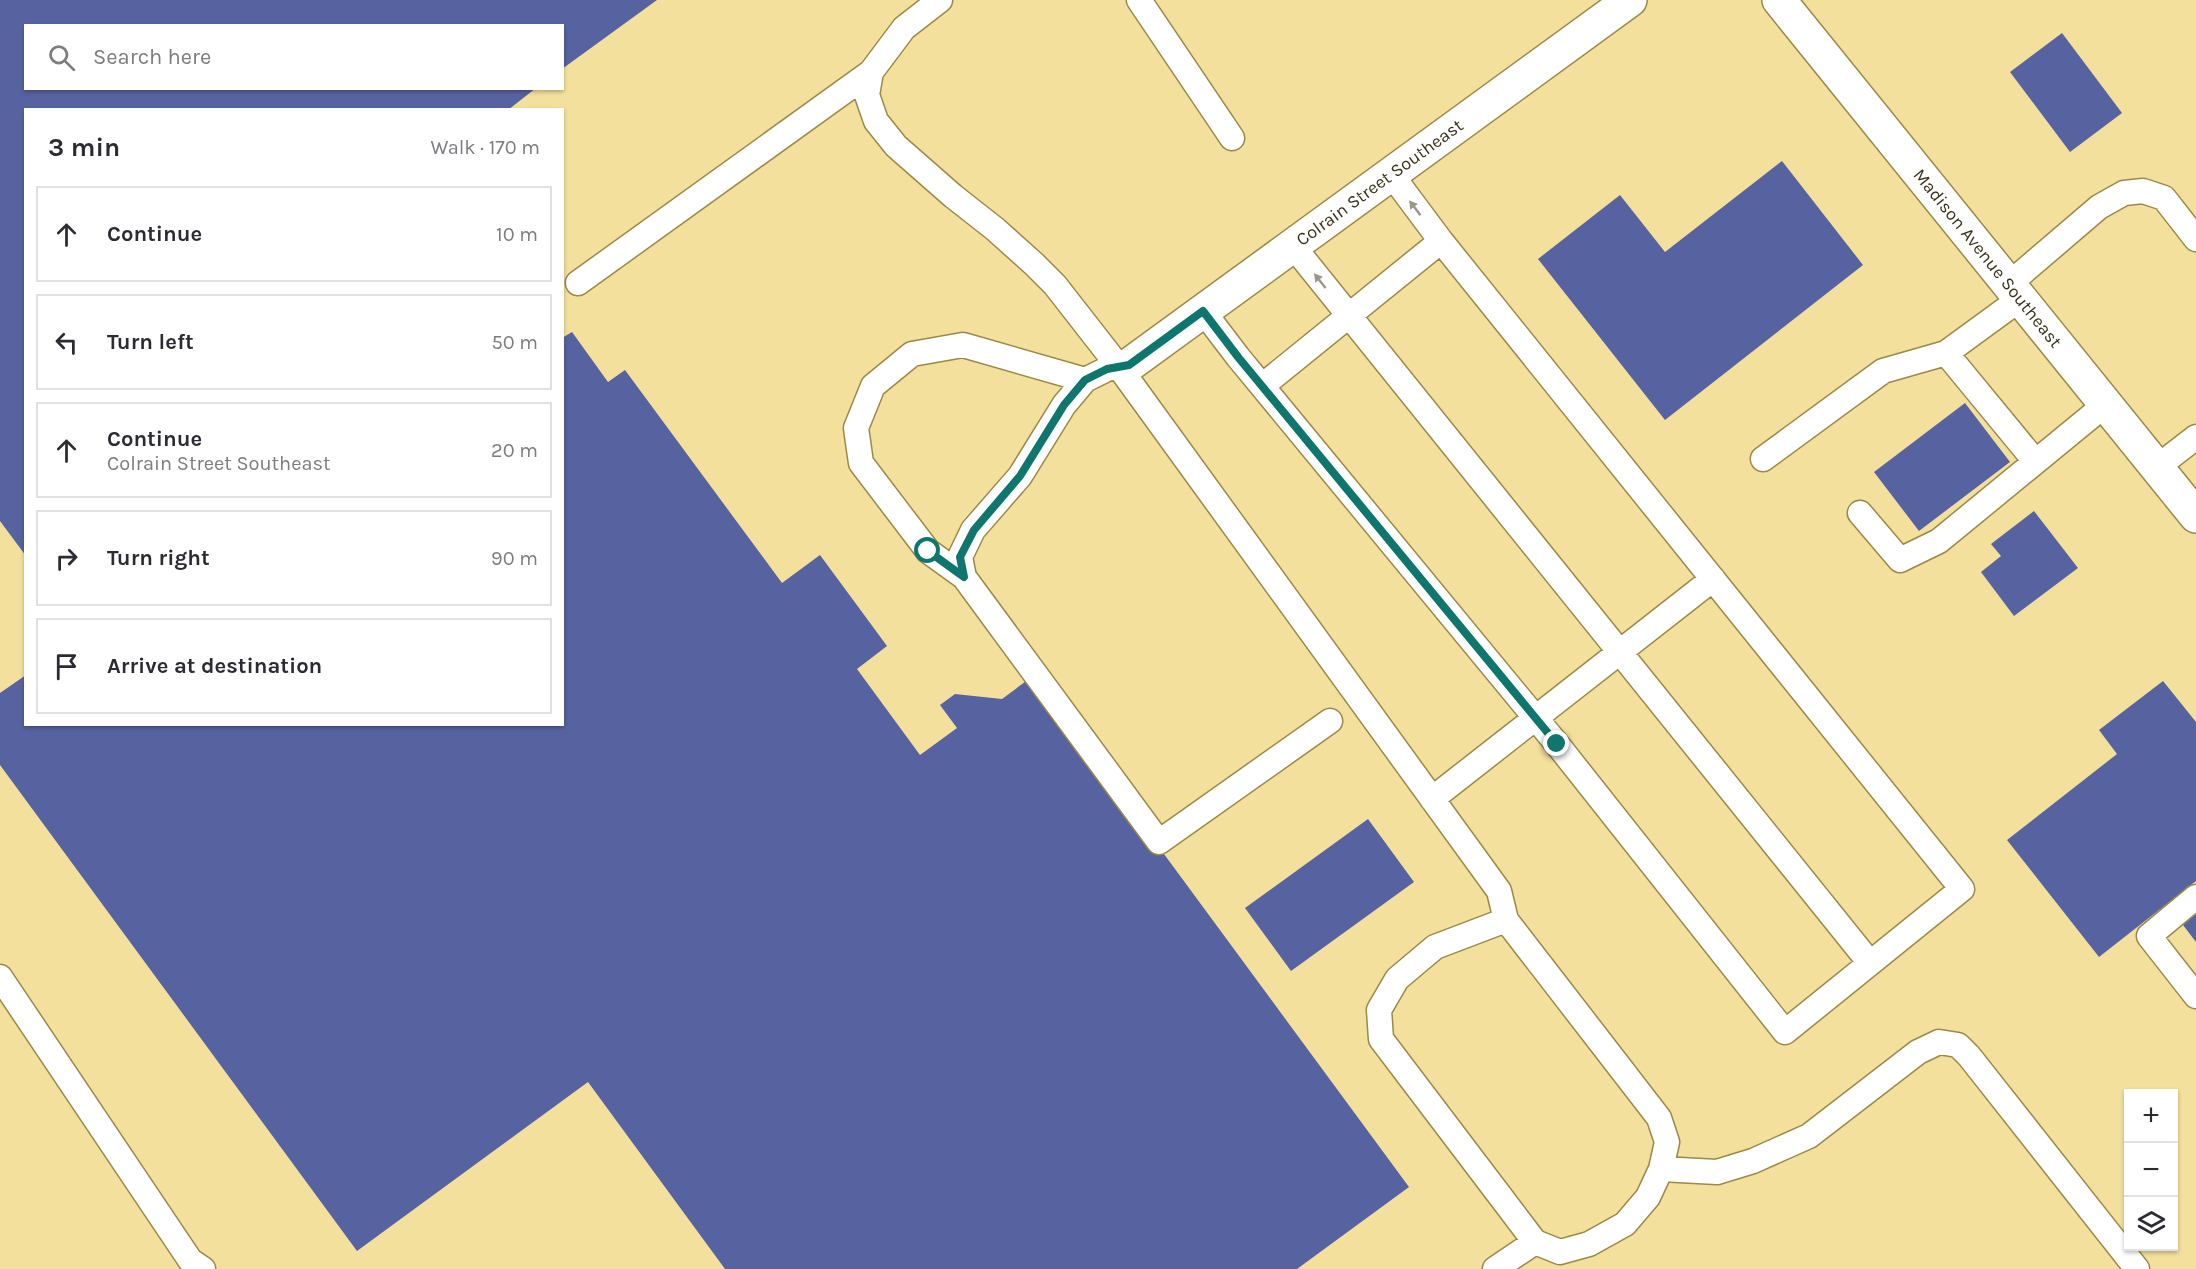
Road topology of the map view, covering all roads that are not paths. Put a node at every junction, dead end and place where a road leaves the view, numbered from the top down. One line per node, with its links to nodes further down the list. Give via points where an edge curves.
1 (940, 0): 5 (lane, via 904,28)
2 (1139, 0): 6 (lane)
3 (1630, 0): 7 (street, Colrain Street Southeast)
4 (1779, 0): 12 (street, Madison Avenue Southeast)
5 (872, 72): 11 (lane); 16 (lane, via 867,95 876,121 896,146 1034,264)
6 (1232, 138)
7 (1391, 174): 9 (lane, one-way to 7); 10 (street, Colrain Street Southeast)
8 (2196, 239): 12 (lane, via 2164,198 2143,191 2124,193 2099,207)
9 (1441, 241): 14 (lane); 27 (lane)
10 (1293, 246): 13 (street, Colrain Street Southeast); 14 (lane, one-way to 10)
11 (578, 283)
12 (2014, 292): 15 (lane); 19 (street, Madison Avenue Southeast)
13 (1203, 311): 16 (street, Colrain Street Southeast); 18 (lane)
14 (1348, 316): 18 (lane); 28 (lane)
15 (1946, 353): 21 (lane, via 1883,371); 22 (lane)
16 (1124, 366): 17 (lane); 31 (lane)
17 (1085, 380): 26 (lane, via 1064,405 1020,476 974,530 960,557); 26 (lane, via 963,345 912,354 873,386 856,428 861,463 928,551)
18 (1262, 386): 29 (lane)
19 (2106, 404): 22 (lane); 23 (street, Madison Avenue Southeast)
20 (2196, 437): 23 (lane)
21 (1763, 459)
22 (2036, 461): 24 (lane, via 1939,541 1900,560)
23 (2157, 468): 25 (street, Madison Avenue Southeast)
24 (1860, 513)
25 (2196, 516)
26 (964, 577): 30 (lane, via 1159,842)
27 (1713, 579): 28 (lane); 34 (lane, via 1962,889)
28 (1619, 652): 29 (lane); 34 (lane)
29 (1535, 718): 31 (lane); 34 (lane, via 1785,1032)
30 (1330, 721)
31 (1432, 800): 33 (lane, via 1498,891)
32 (2196, 897): 36 (lane, via 2149,936)
33 (1506, 920): 37 (lane, via 1659,1118 1666,1142); 38 (lane, via 1435,947 1397,979 1379,1010 1381,1039)
34 (1870, 963)
35 (0, 977): 39 (lane, via 190,1260)
36 (2196, 996)
37 (1661, 1169): 38 (lane, via 1648,1197 1625,1224 1589,1244 1560,1252); 41 (lane, via 1717,1172 1754,1161 1809,1136 1918,1052 1939,1042 1958,1045)
38 (1535, 1242): 40 (lane)
39 (203, 1269)
40 (1495, 1269)
41 (2137, 1269)

